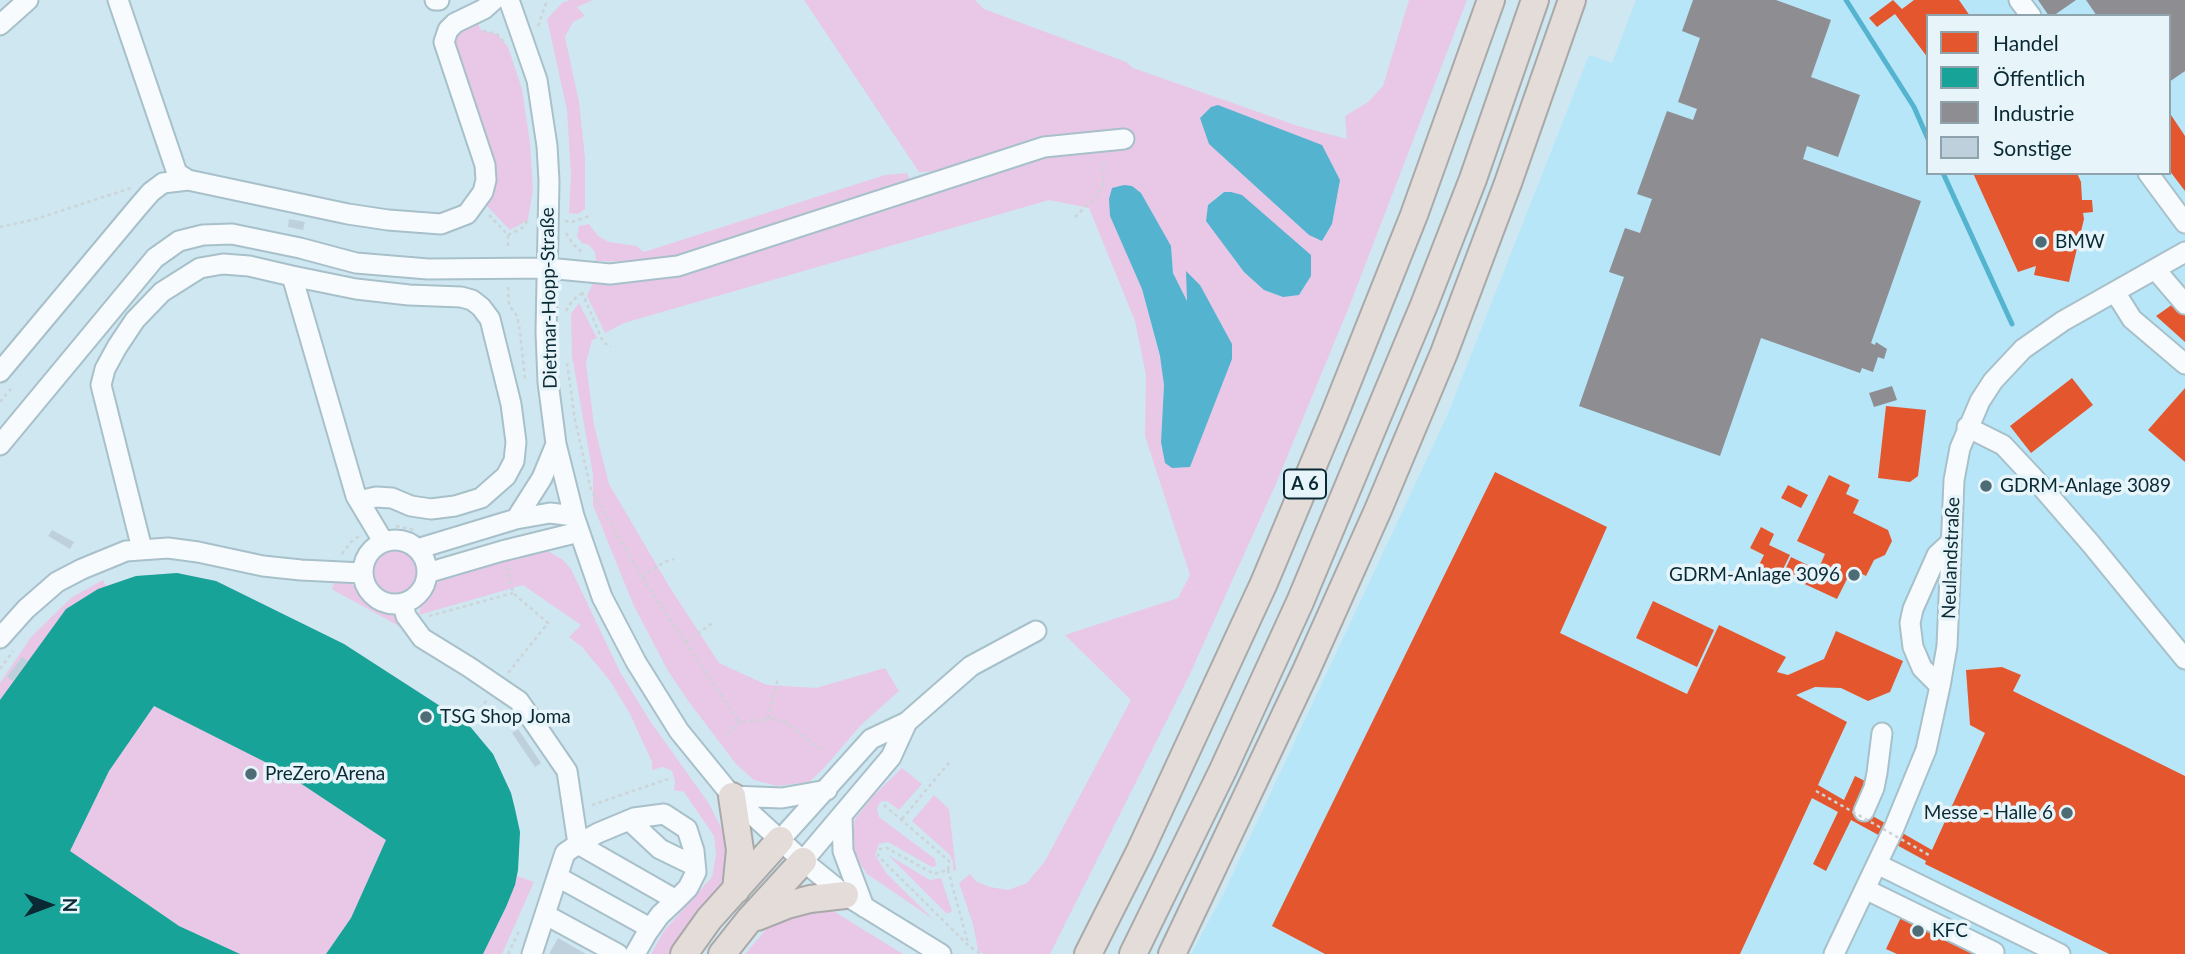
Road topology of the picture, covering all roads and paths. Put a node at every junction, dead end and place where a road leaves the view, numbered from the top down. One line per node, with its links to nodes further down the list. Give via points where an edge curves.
1 (28, 0): 12 (street)
2 (118, 0): 17 (street, via 177,173)
3 (494, 0): 11 (street)
4 (509, 0): 26 (street, Dietmar-Hopp-Straße, via 543,114 549,181)
5 (551, 0): 10 (path)
6 (1491, 0): 109 (highway, A 6, via 1414,215 1340,402 1252,607)
7 (1535, 0): 110 (highway, A 6, via 1424,305 1300,603)
8 (1572, 0): 18 (highway)
9 (1589, 0): 18 (highway, via 1551,101)
10 (546, 3)
11 (474, 13): 13 (path, via 481,30 497,34); 20 (street, via 448,30 444,43 485,165 486,180)
12 (0, 25)
13 (508, 47)
14 (1124, 139): 15 (street)
15 (1102, 141): 21 (path, via 1103,184); 26 (street, via 1044,147 678,266 610,274)
16 (2149, 175): 22 (street)
17 (188, 180): 20 (street, via 348,214 427,224 457,219); 35 (street, via 163,183 151,192)
18 (1508, 183): 111 (highway, via 1378,510)
19 (134, 187): 23 (path)
20 (477, 202): 25 (path, via 508,235)
21 (1075, 217)
22 (2185, 223)
23 (0, 227)
24 (2185, 252): 27 (street, Neulandstraße)
25 (508, 268): 26 (street); 36 (path, via 509,305 517,316); 38 (street, via 428,269 356,263 232,234 179,241 155,258)
26 (547, 268): 39 (street, Dietmar-Hopp-Straße, via 548,382)
27 (2155, 269): 29 (street, Neulandstraße); 30 (street)
28 (292, 276): 40 (street); 40 (street, via 409,295 461,297 472,300 490,319 516,442 506,476 481,498 455,506 431,509 376,497); 47 (street, via 249,266 200,268 162,292 117,347 101,385)
29 (2115, 292): 34 (street, via 2132,319); 37 (street, Neulandstraße, via 2023,349 1993,381)
30 (2185, 304)
31 (565, 319): 32 (path, via 566,309 582,293 603,342)
32 (611, 347)
33 (566, 359): 54 (path, via 591,490)
34 (2185, 364)
35 (0, 372)
36 (527, 389)
37 (1968, 427): 46 (street, Neulandstraße, via 1954,481); 62 (street, via 2011,453)
38 (0, 444)
39 (556, 444): 41 (street, via 542,478); 42 (street, Dietmar-Hopp-Straße)
40 (359, 501): 43 (street)
41 (516, 519): 42 (street, via 550,513); 45 (street)
42 (576, 524): 48 (street); 79 (street, Dietmar-Hopp-Straße, via 602,597 636,662 679,731)
43 (379, 534): 44 (street); 44 (path, via 387,523); 51 (path, via 351,542); 52 (street)
44 (416, 540): 45 (street); 53 (street)
45 (448, 541): 50 (street, via 446,553)
46 (1950, 543): 64 (street, Neulandstraße, via 1949,617); 64 (street, via 1937,555 1927,577 1913,609 1910,633 1922,668)
47 (142, 549): 51 (street, via 168,548 263,566); 60 (street, via 126,551 57,582)
48 (502, 551): 50 (street); 55 (path)
49 (674, 559): 54 (path)
50 (457, 563): 53 (street)
51 (335, 572): 52 (street)
52 (362, 573): 56 (street, via 372,596 383,603)
53 (427, 573): 56 (street, via 420,593)
54 (642, 578): 61 (path)
55 (513, 593): 58 (path); 65 (path, via 548,623)
56 (402, 604): 58 (street)
57 (714, 622): 61 (path)
58 (412, 624): 65 (street, via 422,638)
59 (1035, 631): 69 (street, via 971,666)
60 (0, 638)
61 (686, 642): 68 (path)
62 (2185, 659)
63 (778, 678): 67 (path)
64 (1940, 686): 90 (street, Neulandstraße, via 1926,750)
65 (497, 687): 66 (path); 87 (street, via 519,701 568,771)
66 (480, 709)
67 (768, 718): 68 (path); 73 (path, via 789,724)
68 (739, 722): 71 (path)
69 (908, 722): 72 (street); 75 (street)
70 (1882, 733): 82 (street, via 1875,780)
71 (726, 734)
72 (864, 747): 75 (street); 77 (street)
73 (823, 752)
74 (951, 760): 85 (path)
75 (884, 765): 83 (street)
76 (668, 779): 80 (path)
77 (827, 790): 79 (street, via 782,798); 86 (street)
78 (1816, 791): 88 (path, bridge)
79 (732, 796): 86 (street, Dietmar-Hopp-Straße); 95 (highway, via 740,850)
80 (614, 798)
81 (884, 805): 85 (path)
82 (1864, 811)
83 (842, 815): 89 (street); 97 (street, via 843,851)
84 (629, 820): 87 (street); 91 (street, via 660,849); 91 (street, via 664,814 687,829)
85 (901, 820): 92 (path, via 949,861)
86 (780, 840): 89 (street, Dietmar-Hopp-Straße); 95 (highway)
87 (578, 844): 93 (street, via 565,853); 96 (street)
88 (1929, 855)
89 (803, 861): 97 (street, Dietmar-Hopp-Straße); 99 (highway)
90 (1877, 864): 94 (street, Neulandstraße); 114 (street)
91 (695, 866): 96 (street, via 688,888)
92 (948, 870): 101 (path); 101 (path, via 934,874 887,848 880,849 878,856)
93 (558, 877): 98 (street); 100 (street)
94 (1865, 889): 112 (street, Neulandstraße); 113 (street)
95 (736, 890): 105 (highway)
96 (676, 900): 100 (street)
97 (854, 901): 99 (highway, via 799,902); 107 (street, Dietmar-Hopp-Straße)
98 (546, 915): 102 (street); 103 (street)
99 (749, 920): 106 (highway)
100 (650, 929): 104 (street)
101 (969, 946): 108 (path)
102 (532, 954)
103 (618, 954)
104 (635, 954)
105 (684, 954)
106 (722, 954)
107 (941, 954)
108 (981, 954)
109 (1088, 954)
110 (1133, 954)
111 (1172, 954)
112 (1835, 954)
113 (1993, 954)
114 (2060, 954)

